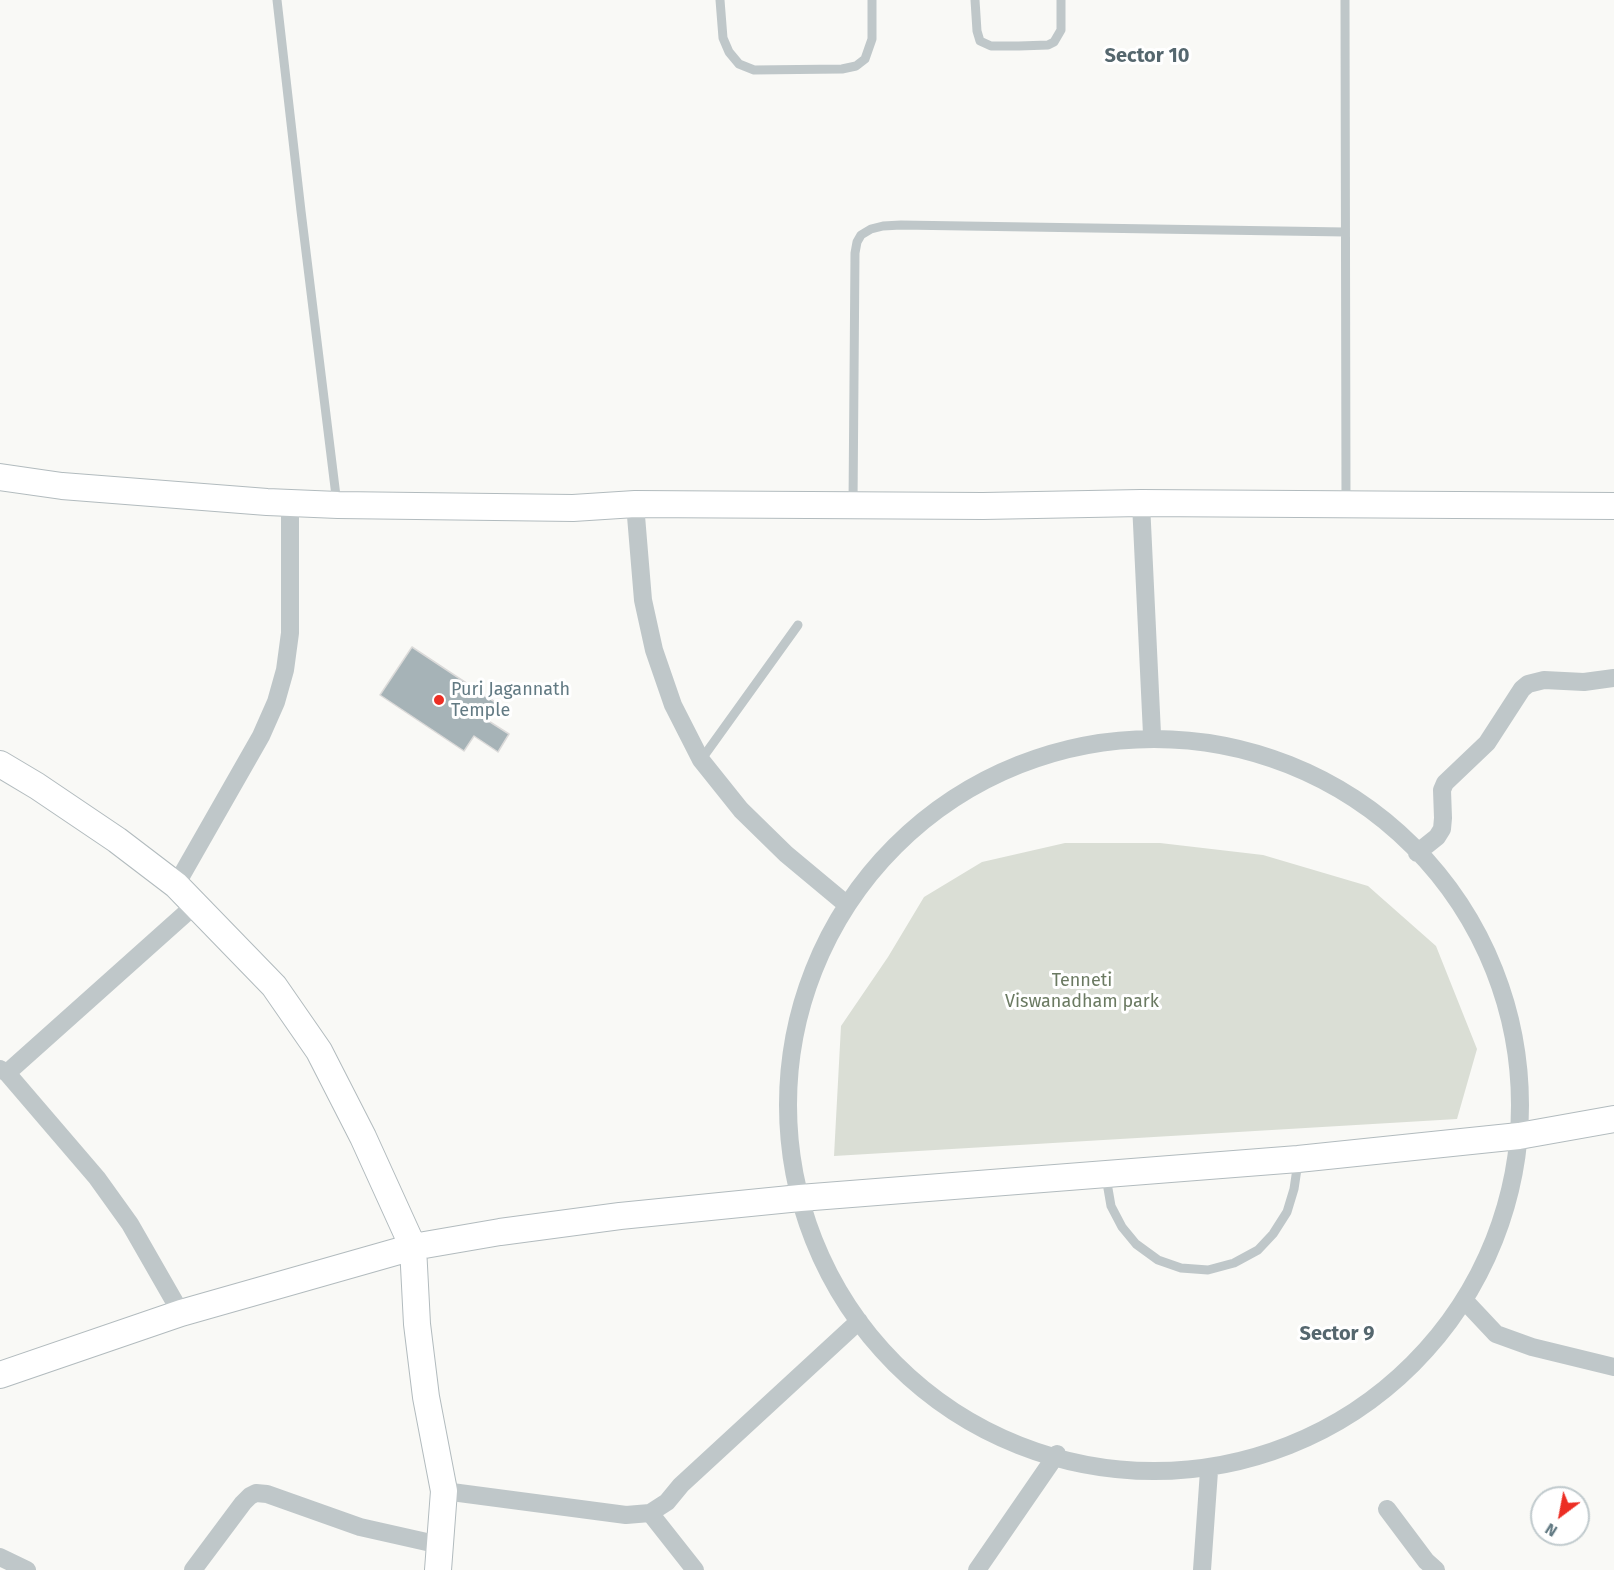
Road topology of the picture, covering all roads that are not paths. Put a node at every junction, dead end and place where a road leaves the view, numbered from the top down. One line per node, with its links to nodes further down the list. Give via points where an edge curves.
1 (277, 0): 12 (lane)
2 (720, 0): 3 (lane, via 723,38 729,52 739,64 754,70 856,66 865,59 872,39)
3 (872, 0)
4 (975, 0): 5 (lane, via 980,41 991,46 1019,46 1054,42 1061,30)
5 (1061, 0)
6 (1345, 0): 7 (lane)
7 (1345, 232): 13 (lane); 15 (lane, via 902,225 871,229 861,235 855,253)
8 (0, 477): 9 (street, via 62,486)
9 (290, 502): 12 (street); 22 (street, via 290,633 276,702 261,736)
10 (1142, 503): 13 (street); 15 (street); 18 (street)
11 (635, 504): 12 (street); 15 (street); 19 (street, via 643,600 654,650 673,705)
12 (338, 505)
13 (1346, 506): 14 (street)
14 (1614, 506)
15 (852, 507)
16 (798, 625): 19 (lane)
17 (1614, 678): 21 (street, via 1584,682 1544,680 1522,689 1487,742 1445,783 1442,829)
18 (1152, 734): 21 (street, via 1218,740 1285,765 1381,820); 23 (street, via 1063,747 978,783 914,830)
19 (701, 760): 23 (street, via 741,810)
20 (0, 764): 22 (street, via 117,840)
21 (1417, 853): 27 (street, via 1462,914 1494,972 1517,1064)
22 (176, 885): 24 (street)
23 (846, 904): 30 (street, via 812,956 786,1035 783,1104)
24 (195, 905): 25 (street); 31 (street, via 274,986 319,1051)
25 (3, 1071): 33 (street, via 97,1178 130,1224)
26 (1614, 1119): 27 (street)
27 (1519, 1136): 28 (street); 32 (street, via 1502,1218)
28 (1298, 1159): 29 (street); 29 (lane, via 1291,1201 1273,1234 1258,1250 1234,1263 1208,1270 1181,1268 1158,1260 1137,1244 1111,1206)
29 (1106, 1175): 30 (street)
30 (800, 1198): 31 (street, via 620,1216); 34 (street, via 824,1263)
31 (413, 1247): 33 (street); 39 (street, via 426,1397)
32 (1465, 1301): 35 (street, via 1496,1334); 38 (street, via 1425,1358 1366,1415 1318,1440)
33 (181, 1313): 36 (street)
34 (859, 1321): 37 (street, via 939,1395 1017,1443); 41 (street, via 667,1502)
35 (1614, 1367)
36 (0, 1376)
37 (1057, 1454): 38 (street, via 1107,1467); 47 (street)
38 (1209, 1471): 48 (street)
39 (444, 1491): 41 (street, via 626,1515); 43 (street)
40 (1387, 1509): 49 (street)
41 (650, 1513): 46 (street)
42 (0, 1557): 44 (street)
43 (439, 1558): 45 (street, via 256,1493 243,1503)
44 (27, 1570)
45 (193, 1570)
46 (695, 1570)
47 (977, 1570)
48 (1202, 1570)
49 (1436, 1570)

